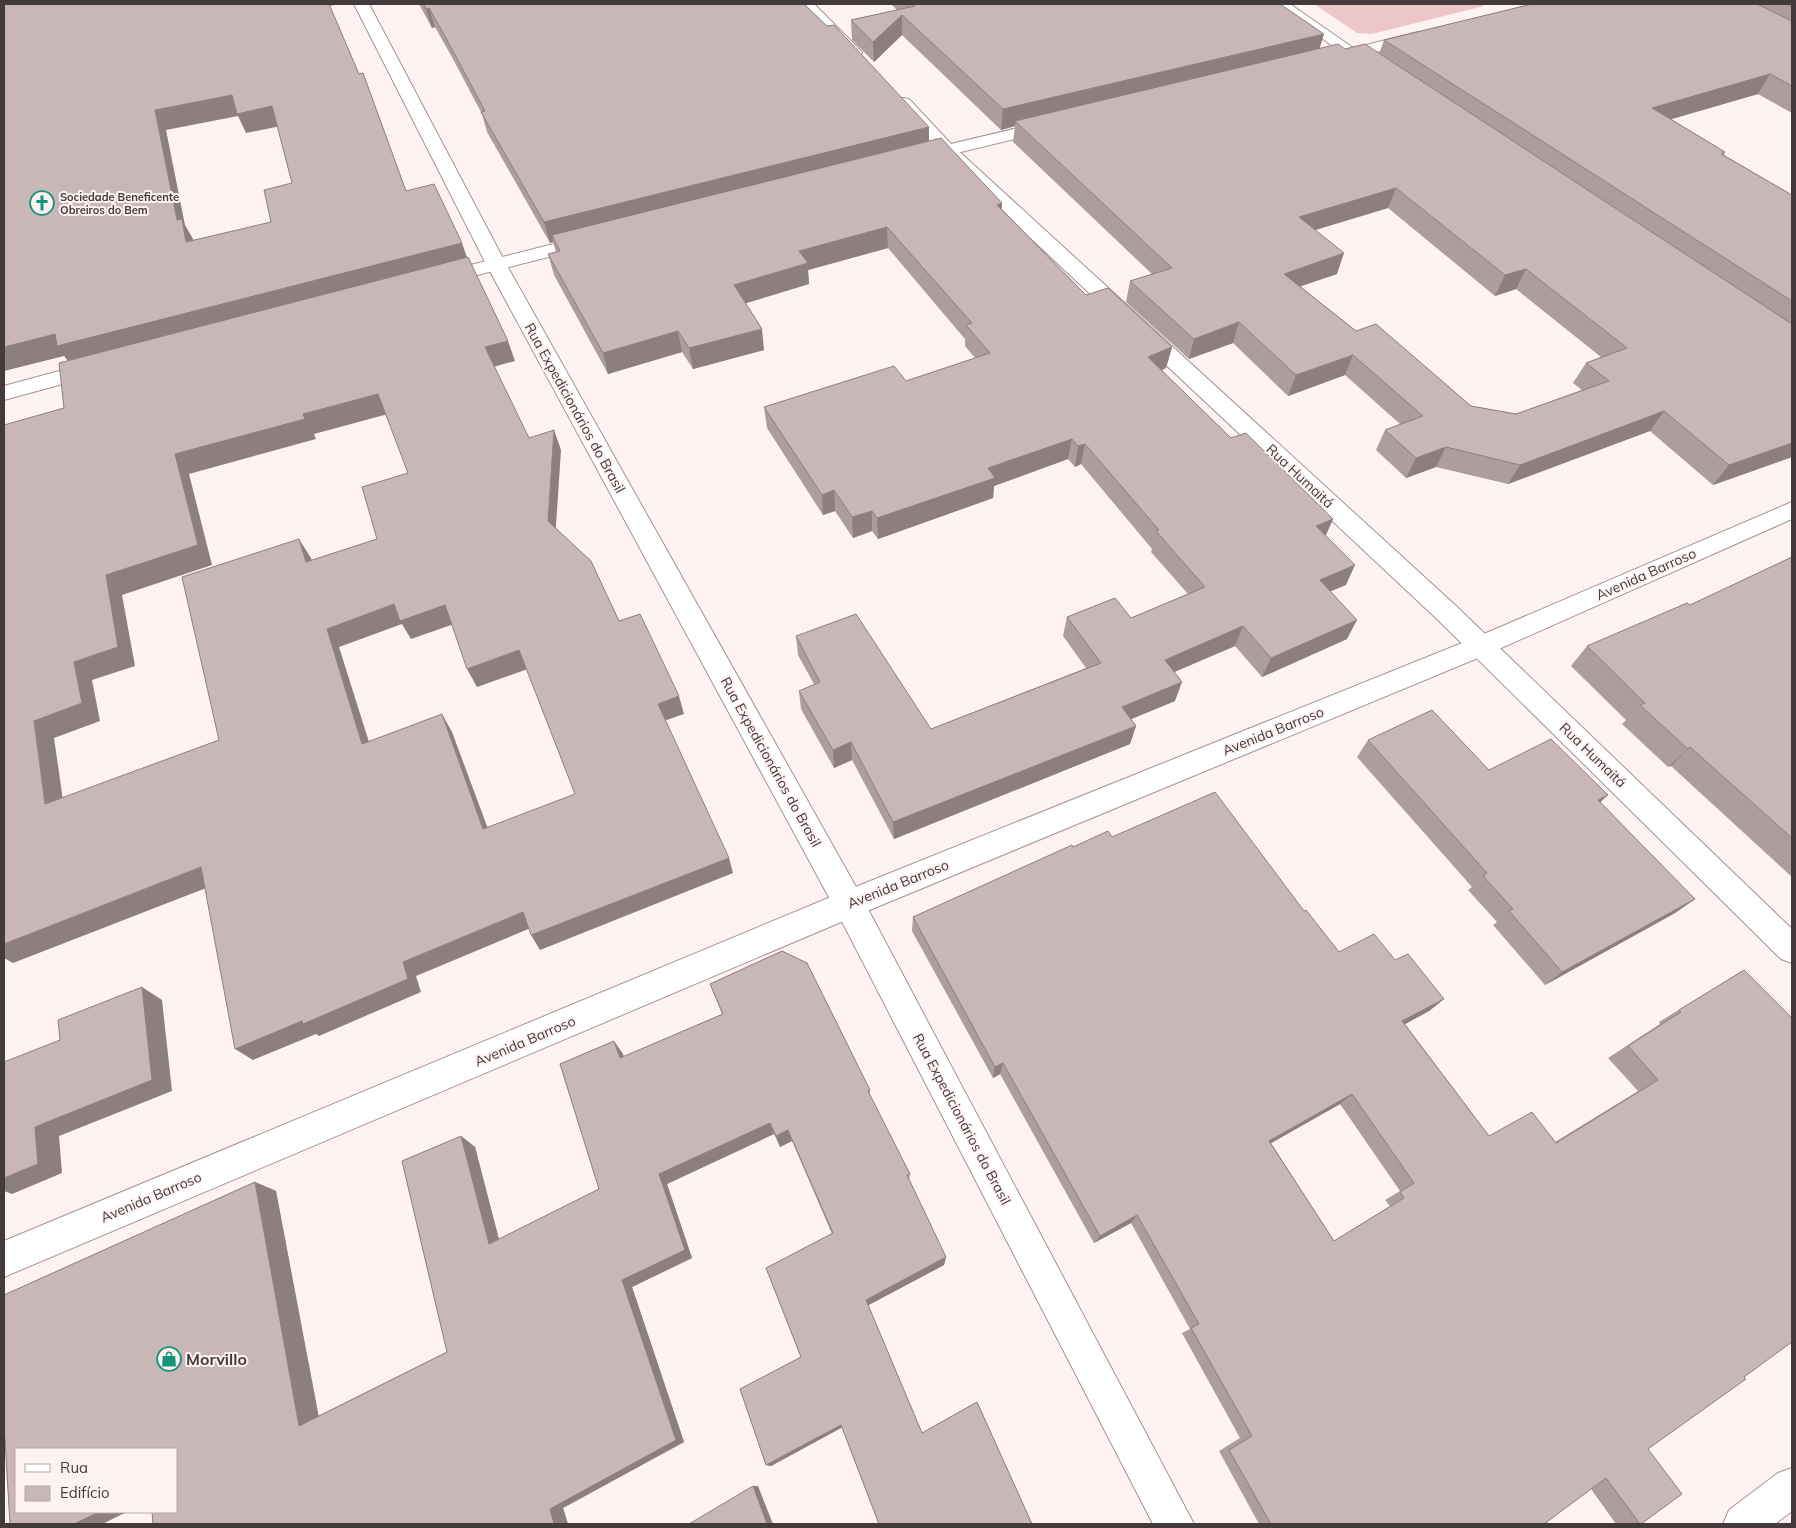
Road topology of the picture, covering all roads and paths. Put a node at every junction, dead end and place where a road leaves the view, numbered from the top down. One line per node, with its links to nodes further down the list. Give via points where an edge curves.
1 (362, 4): 14 (street, Rua Expedicionários do Brasil)
2 (806, 4): 7 (street)
3 (1280, 4): 5 (street)
4 (1436, 33): 5 (street)
5 (1353, 53): 6 (street); 8 (street)
6 (1324, 60)
7 (868, 68)
8 (1390, 79)
9 (889, 90): 11 (street, Rua Humaitá)
10 (1063, 122): 11 (street)
11 (947, 150): 12 (street); 19 (street, Rua Humaitá)
12 (900, 162)
13 (608, 236): 14 (street)
14 (496, 264): 15 (street); 20 (street, Rua Expedicionários do Brasil)
15 (420, 283)
16 (118, 362): 17 (street)
17 (4, 393)
18 (1792, 510): 19 (street, Avenida Barroso)
19 (1481, 646): 20 (street, Avenida Barroso); 21 (street, Rua Humaitá)
20 (849, 904): 22 (street, Avenida Barroso); 24 (street, Rua Expedicionários do Brasil)
21 (1792, 949)
22 (4, 1259)
23 (1792, 1487): 25 (street)
24 (1174, 1524)
25 (1743, 1524)

